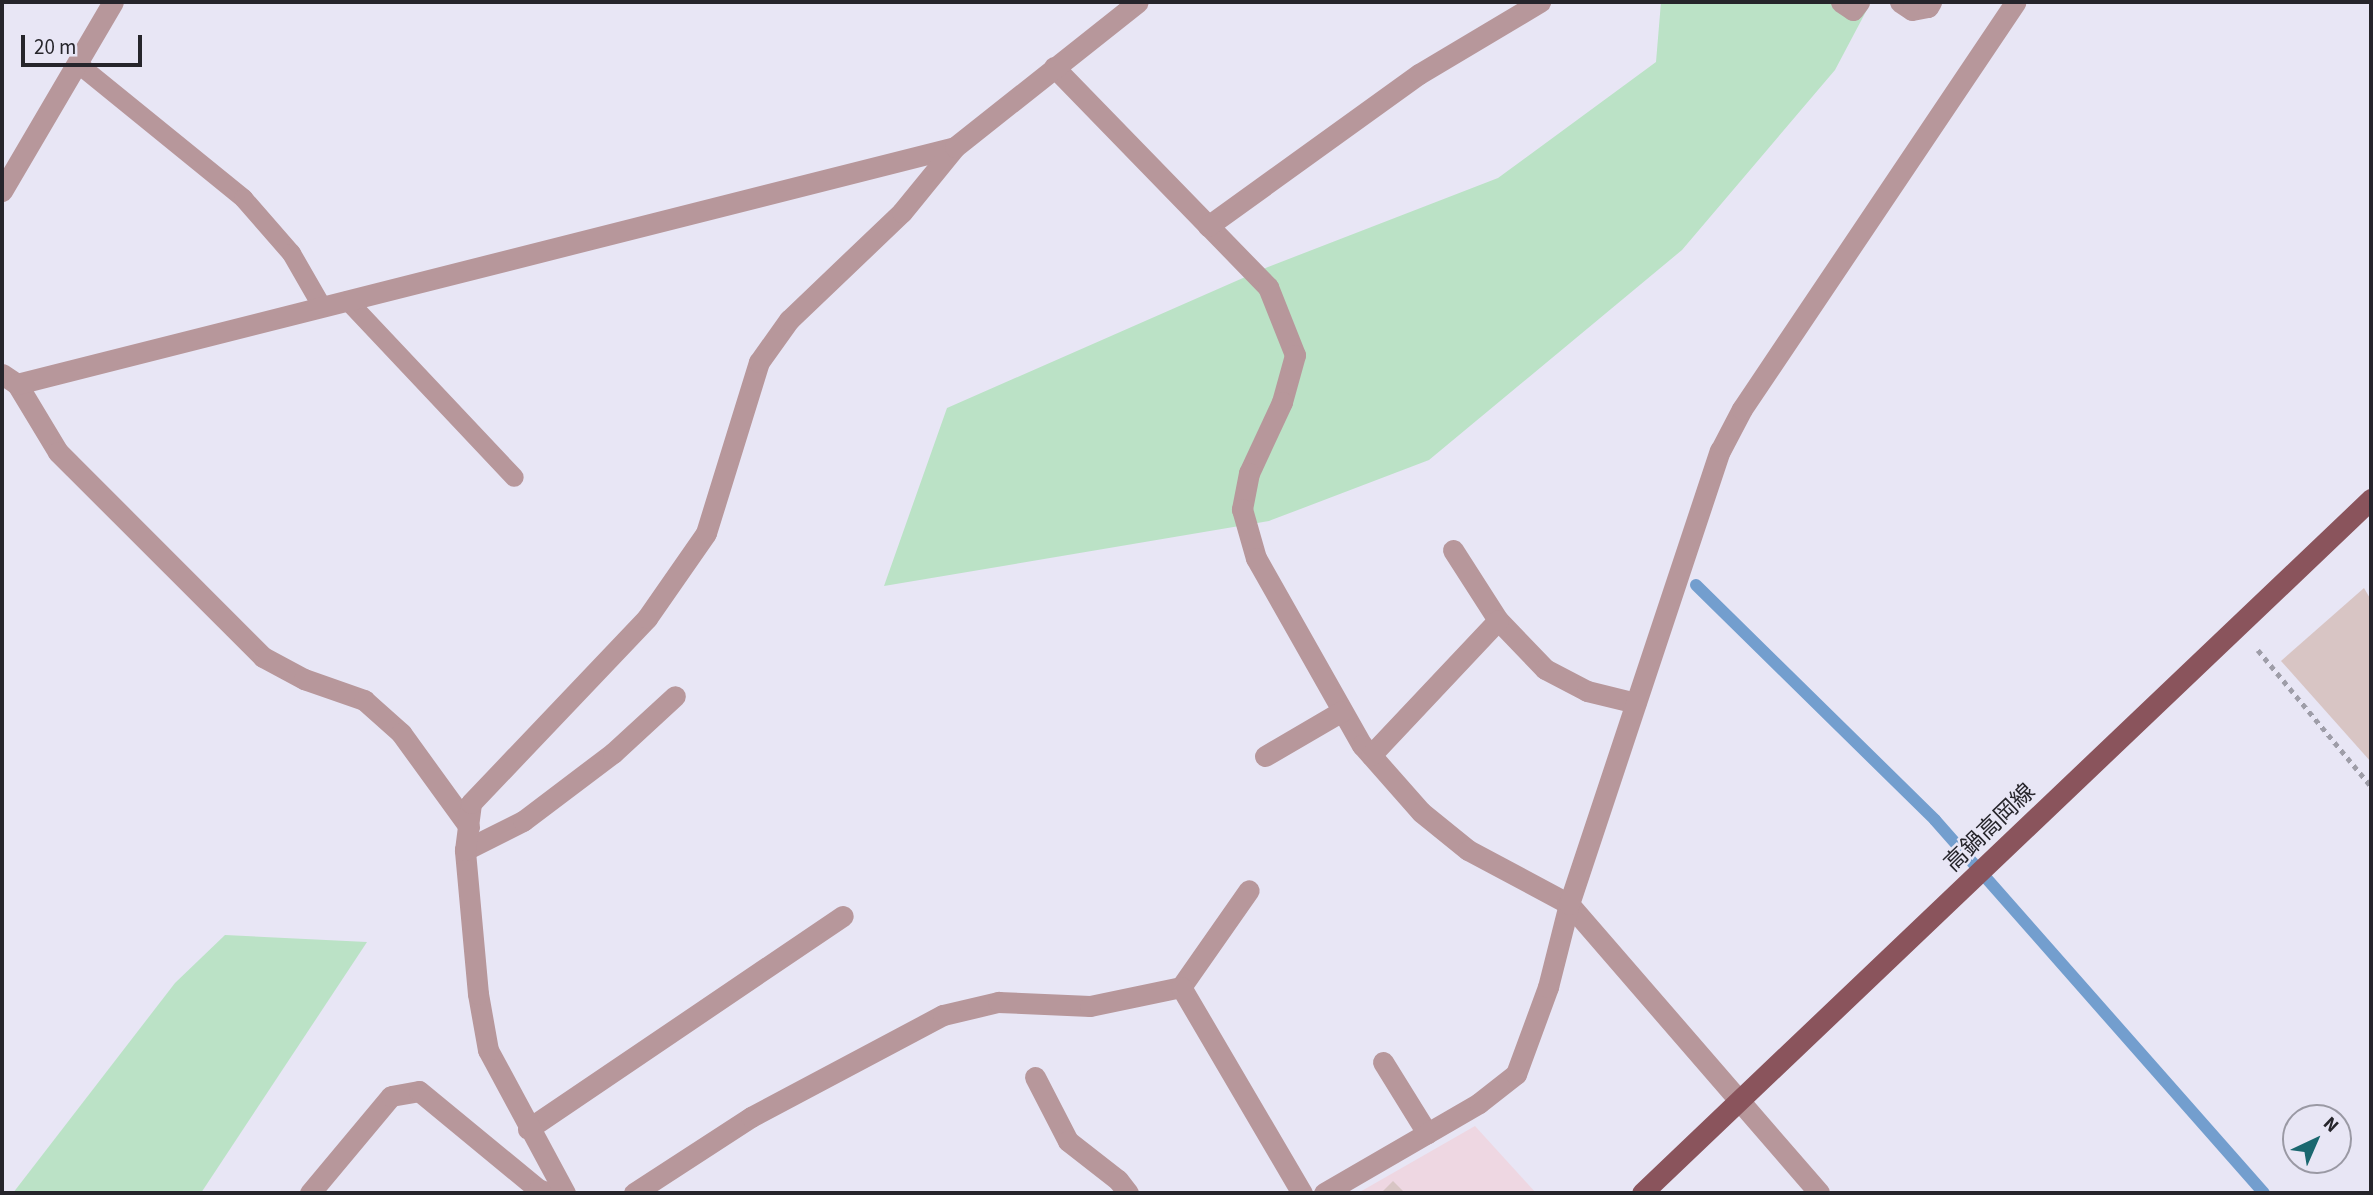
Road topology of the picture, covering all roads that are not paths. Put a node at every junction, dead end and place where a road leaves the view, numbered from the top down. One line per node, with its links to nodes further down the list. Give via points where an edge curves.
1 (113, 2): 9 (street)
2 (1138, 2): 10 (street)
3 (1540, 2): 13 (street, via 1419,74)
4 (1841, 2): 5 (street, via 1853,10)
5 (1859, 2)
6 (1900, 2): 7 (street, via 1912,10 1928,8)
7 (1931, 2)
8 (2015, 2): 22 (street, via 1736,419 1720,451)
9 (77, 63): 12 (street); 15 (lane, via 243,198 290,253)
10 (1054, 67): 11 (street); 13 (street)
11 (955, 147): 14 (street); 26 (street, via 902,212 789,320 759,362 705,533 647,618 471,803)
12 (2, 191)
13 (1208, 226): 23 (street, via 1268,287 1296,355 1282,402 1250,473 1242,509 1256,558)
14 (347, 300): 15 (street); 17 (lane)
15 (322, 307): 16 (street)
16 (9, 379): 26 (street, via 58,452 263,657 304,679 364,700 401,733)
17 (514, 477)
18 (2371, 499): 34 (main road, 高鍋高岡線)
19 (1453, 550): 20 (street)
20 (1498, 620): 22 (street, via 1545,669 1587,691); 24 (street)
21 (674, 696): 27 (street, via 613,754 523,821)
22 (1636, 703): 29 (street)
23 (1342, 711): 24 (street); 25 (street)
24 (1371, 755): 29 (street, via 1421,812 1468,850)
25 (1265, 756)
26 (469, 827): 27 (street)
27 (466, 849): 35 (street, via 478,995 488,1050)
28 (1249, 890): 31 (street)
29 (1569, 904): 34 (street); 36 (street, via 1548,987 1516,1074 1479,1103)
30 (843, 916): 35 (street)
31 (1181, 987): 40 (street, via 1090,1006 998,1002 943,1015 751,1116); 42 (street)
32 (1383, 1062): 36 (street)
33 (1035, 1077): 41 (street, via 1068,1140)
34 (1741, 1100): 44 (main road, 高鍋高岡線); 45 (street)
35 (528, 1129): 39 (street)
36 (1427, 1133): 43 (street)
37 (310, 1193): 38 (street, via 391,1096 419,1091 538,1189)
38 (549, 1193)
39 (565, 1193)
40 (634, 1193)
41 (1128, 1193)
42 (1302, 1193)
43 (1324, 1193)
44 (1643, 1193)
45 (1819, 1193)

